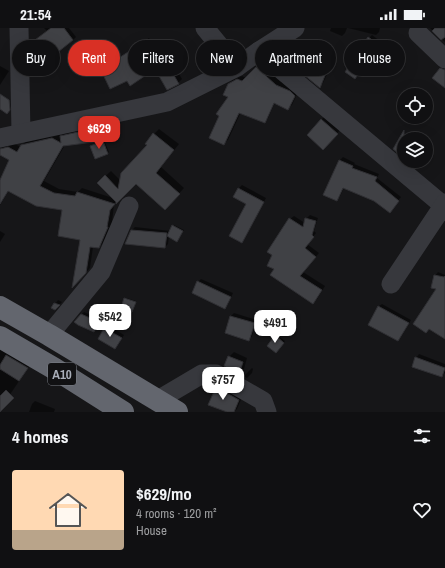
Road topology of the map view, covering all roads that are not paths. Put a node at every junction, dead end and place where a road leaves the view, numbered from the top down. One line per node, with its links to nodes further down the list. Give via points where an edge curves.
1 (19, 28): 10 (street)
2 (205, 28): 5 (street)
3 (295, 28): 6 (street)
4 (418, 32): 7 (street)
5 (215, 40)
6 (276, 40)
7 (445, 59)
8 (219, 76): 10 (street, via 167,102)
9 (289, 76): 12 (street)
10 (21, 133): 11 (street)
11 (0, 138)
12 (444, 205): 14 (street)
13 (129, 206): 16 (street, via 101,272)
14 (391, 284)
15 (0, 308): 16 (highway, A10)
16 (49, 335): 18 (highway, A10)
17 (0, 337): 19 (highway, A10)
18 (158, 400): 20 (highway, A10); 21 (street, via 202,374 216,374 263,401)
19 (123, 412)
20 (177, 412)
21 (266, 412)

